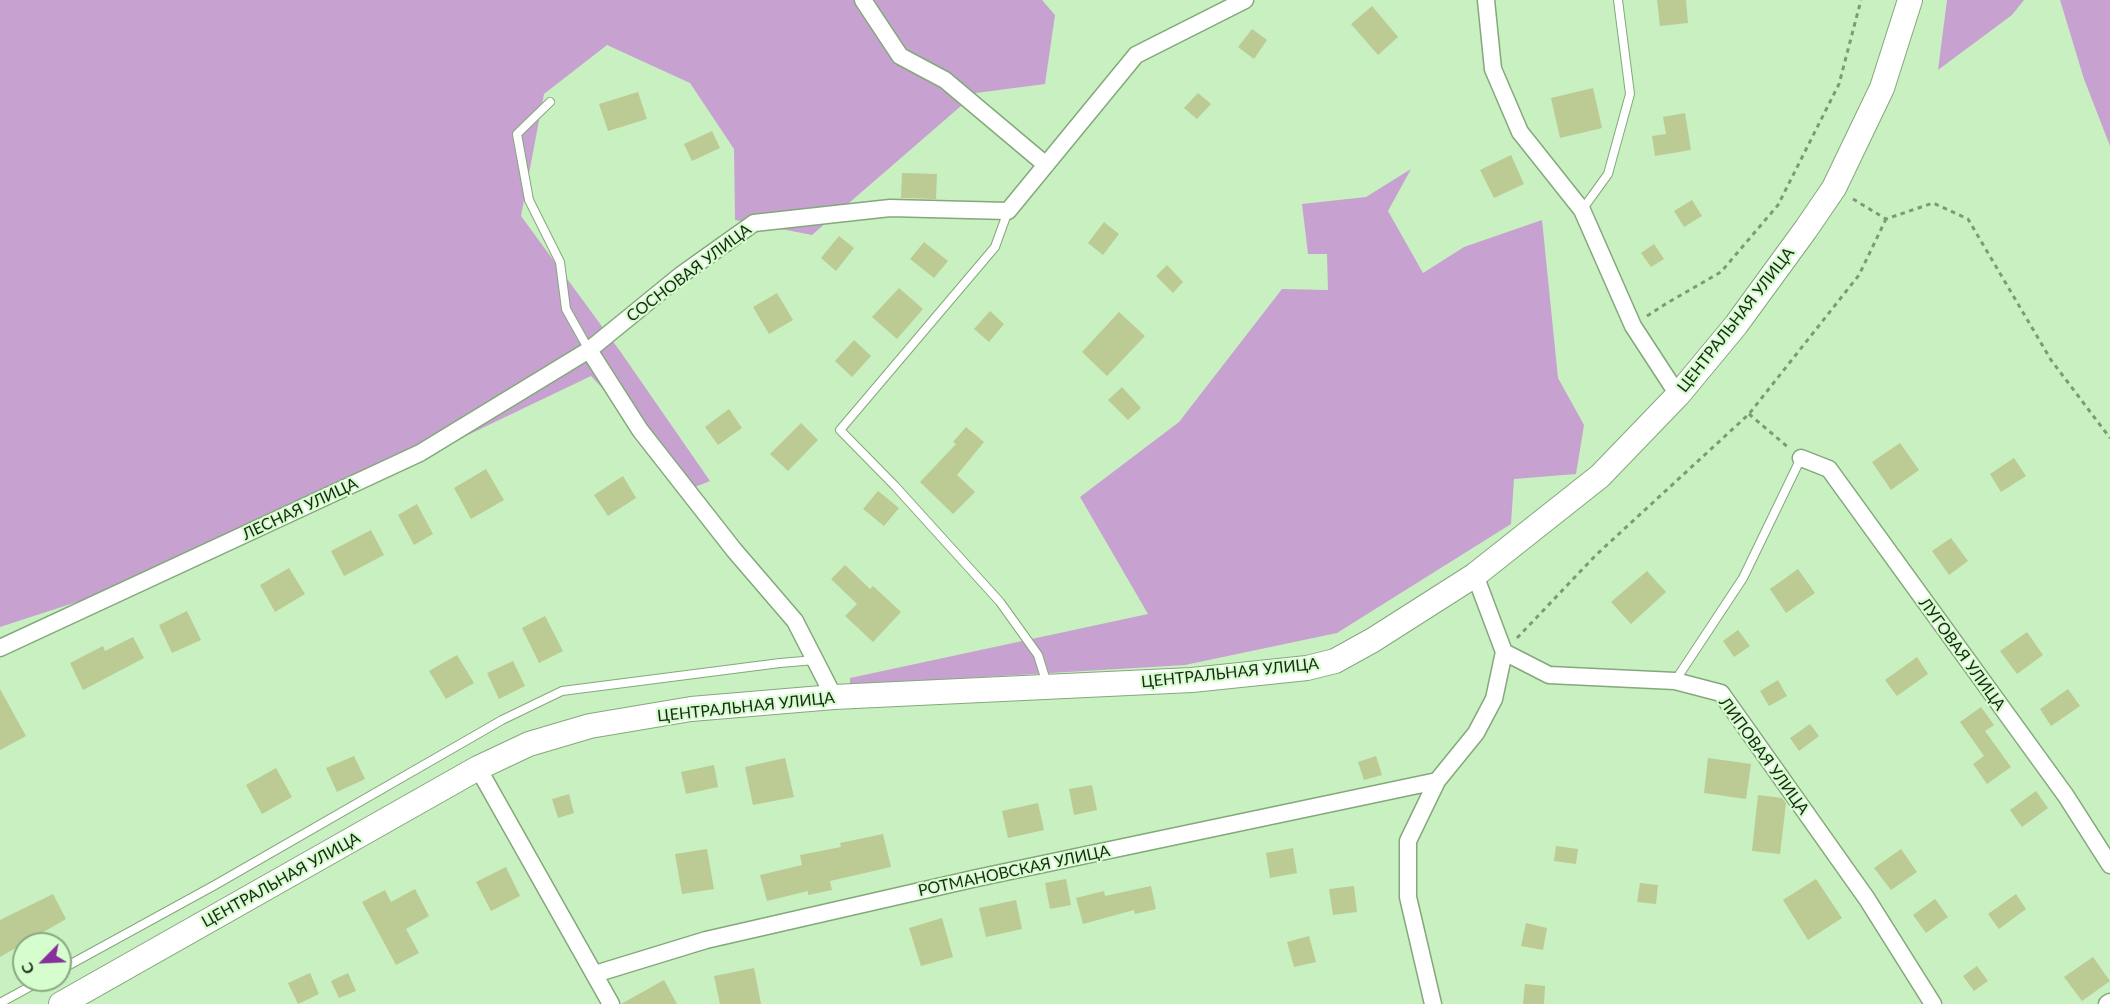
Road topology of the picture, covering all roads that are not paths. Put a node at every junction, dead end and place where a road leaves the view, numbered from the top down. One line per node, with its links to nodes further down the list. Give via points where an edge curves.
1 (863, 0): 7 (street, via 900,56 945,80)
2 (1245, 0): 7 (street, via 1136,55)
3 (1486, 0): 8 (street, via 1493,69 1520,132)
4 (1618, 0): 8 (lane, via 1630,94 1608,174)
5 (1910, 0): 11 (street, ЦЕНТРАЛЬНАЯ УЛИЦА, via 1882,88 1833,188 1736,325)
6 (549, 102): 10 (lane, via 517,134 529,200 561,262 566,309)
7 (1046, 165): 9 (street)
8 (1582, 210): 11 (street, via 1633,326)
9 (1008, 212): 10 (street, СОСНОВАЯ УЛИЦА, via 890,208 754,223 681,275); 18 (lane, via 995,247 840,429 1000,602 1038,655)
10 (589, 350): 14 (street, ЛЕСНАЯ УЛИЦА, via 420,453); 16 (street, via 640,430 795,621)
11 (1678, 395): 13 (street, ЦЕНТРАЛЬНАЯ УЛИЦА, via 1600,476)
12 (1801, 458): 17 (lane, via 1743,579); 22 (street, ЛУГОВАЯ УЛИЦА, via 1829,469 2066,796)
13 (1475, 575): 15 (street); 18 (street, ЦЕНТРАЛЬНАЯ УЛИЦА, via 1335,661 1307,668 1192,680)
14 (0, 648)
15 (1504, 652): 17 (street, ЛИПОВАЯ УЛИЦА, via 1549,675); 21 (street, via 1494,699 1476,733)
16 (815, 660): 19 (street); 23 (lane, via 562,691 502,720)
17 (1675, 681): 30 (street, ЛИПОВАЯ УЛИЦА, via 1721,693 1867,899)
18 (1047, 686): 19 (street, ЦЕНТРАЛЬНАЯ УЛИЦА)
19 (834, 697): 20 (street, ЦЕНТРАЛЬНАЯ УЛИЦА, via 691,709 590,726 529,744)
20 (478, 768): 24 (street); 27 (street, ЦЕНТРАЛЬНАЯ УЛИЦА)
21 (1437, 781): 24 (street, РОТМАНОВСКАЯ УЛИЦА, via 966,880 706,940); 29 (street, via 1408,842 1408,897)
22 (2110, 865)
23 (72, 963)
24 (595, 974): 28 (street)
25 (20, 992): 26 (lane)
26 (0, 1003)
27 (61, 1004)
28 (610, 1004)
29 (1432, 1004)
30 (1933, 1004)

